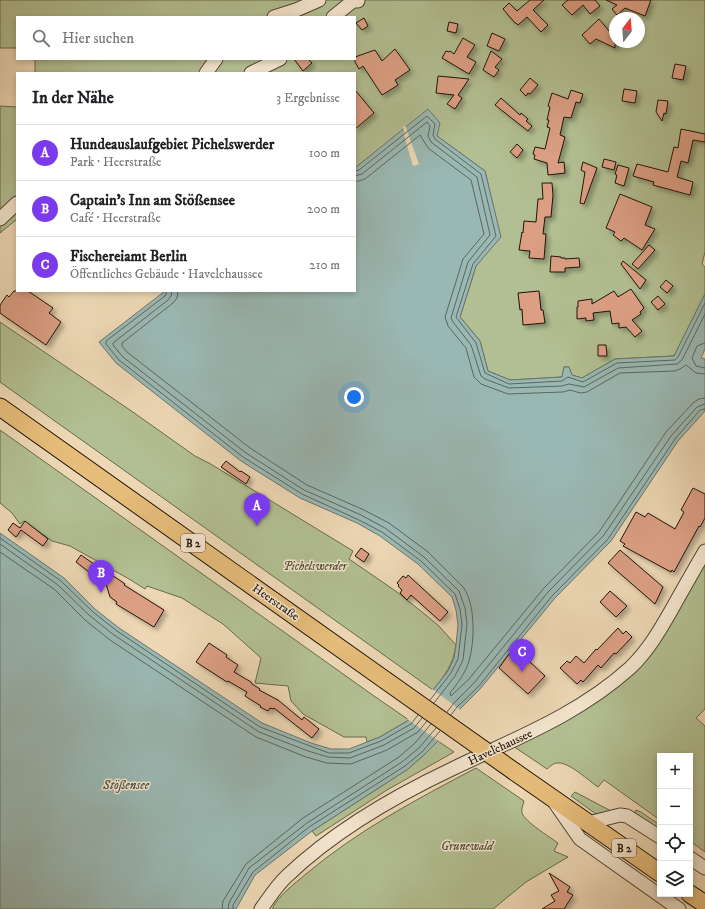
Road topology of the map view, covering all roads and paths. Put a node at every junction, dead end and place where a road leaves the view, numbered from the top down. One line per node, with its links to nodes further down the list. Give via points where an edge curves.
1 (320, 0): 3 (street)
2 (358, 1): 4 (street, via 353,1)
3 (277, 16)
4 (334, 16)
5 (215, 60): 7 (street)
6 (278, 60): 8 (street)
7 (207, 72)
8 (253, 72)
9 (16, 204): 10 (street)
10 (0, 219)
11 (0, 407): 13 (main road, Heerstraße / B 2, bridge)
12 (705, 551): 21 (street, Havelchaussee, via 648,648 612,683 568,713 525,736 451,769 372,812 286,876)
13 (552, 798): 14 (main road, Heerstraße / B 2); 22 (street, Heerstraße, via 580,839)
14 (588, 823): 15 (street, via 620,815 627,816); 18 (main road, Heerstraße / B 2)
15 (657, 835)
16 (693, 860): 17 (street)
17 (705, 868)
18 (657, 871)
19 (693, 896): 20 (main road)
20 (705, 904)
21 (261, 909)
22 (679, 909)

